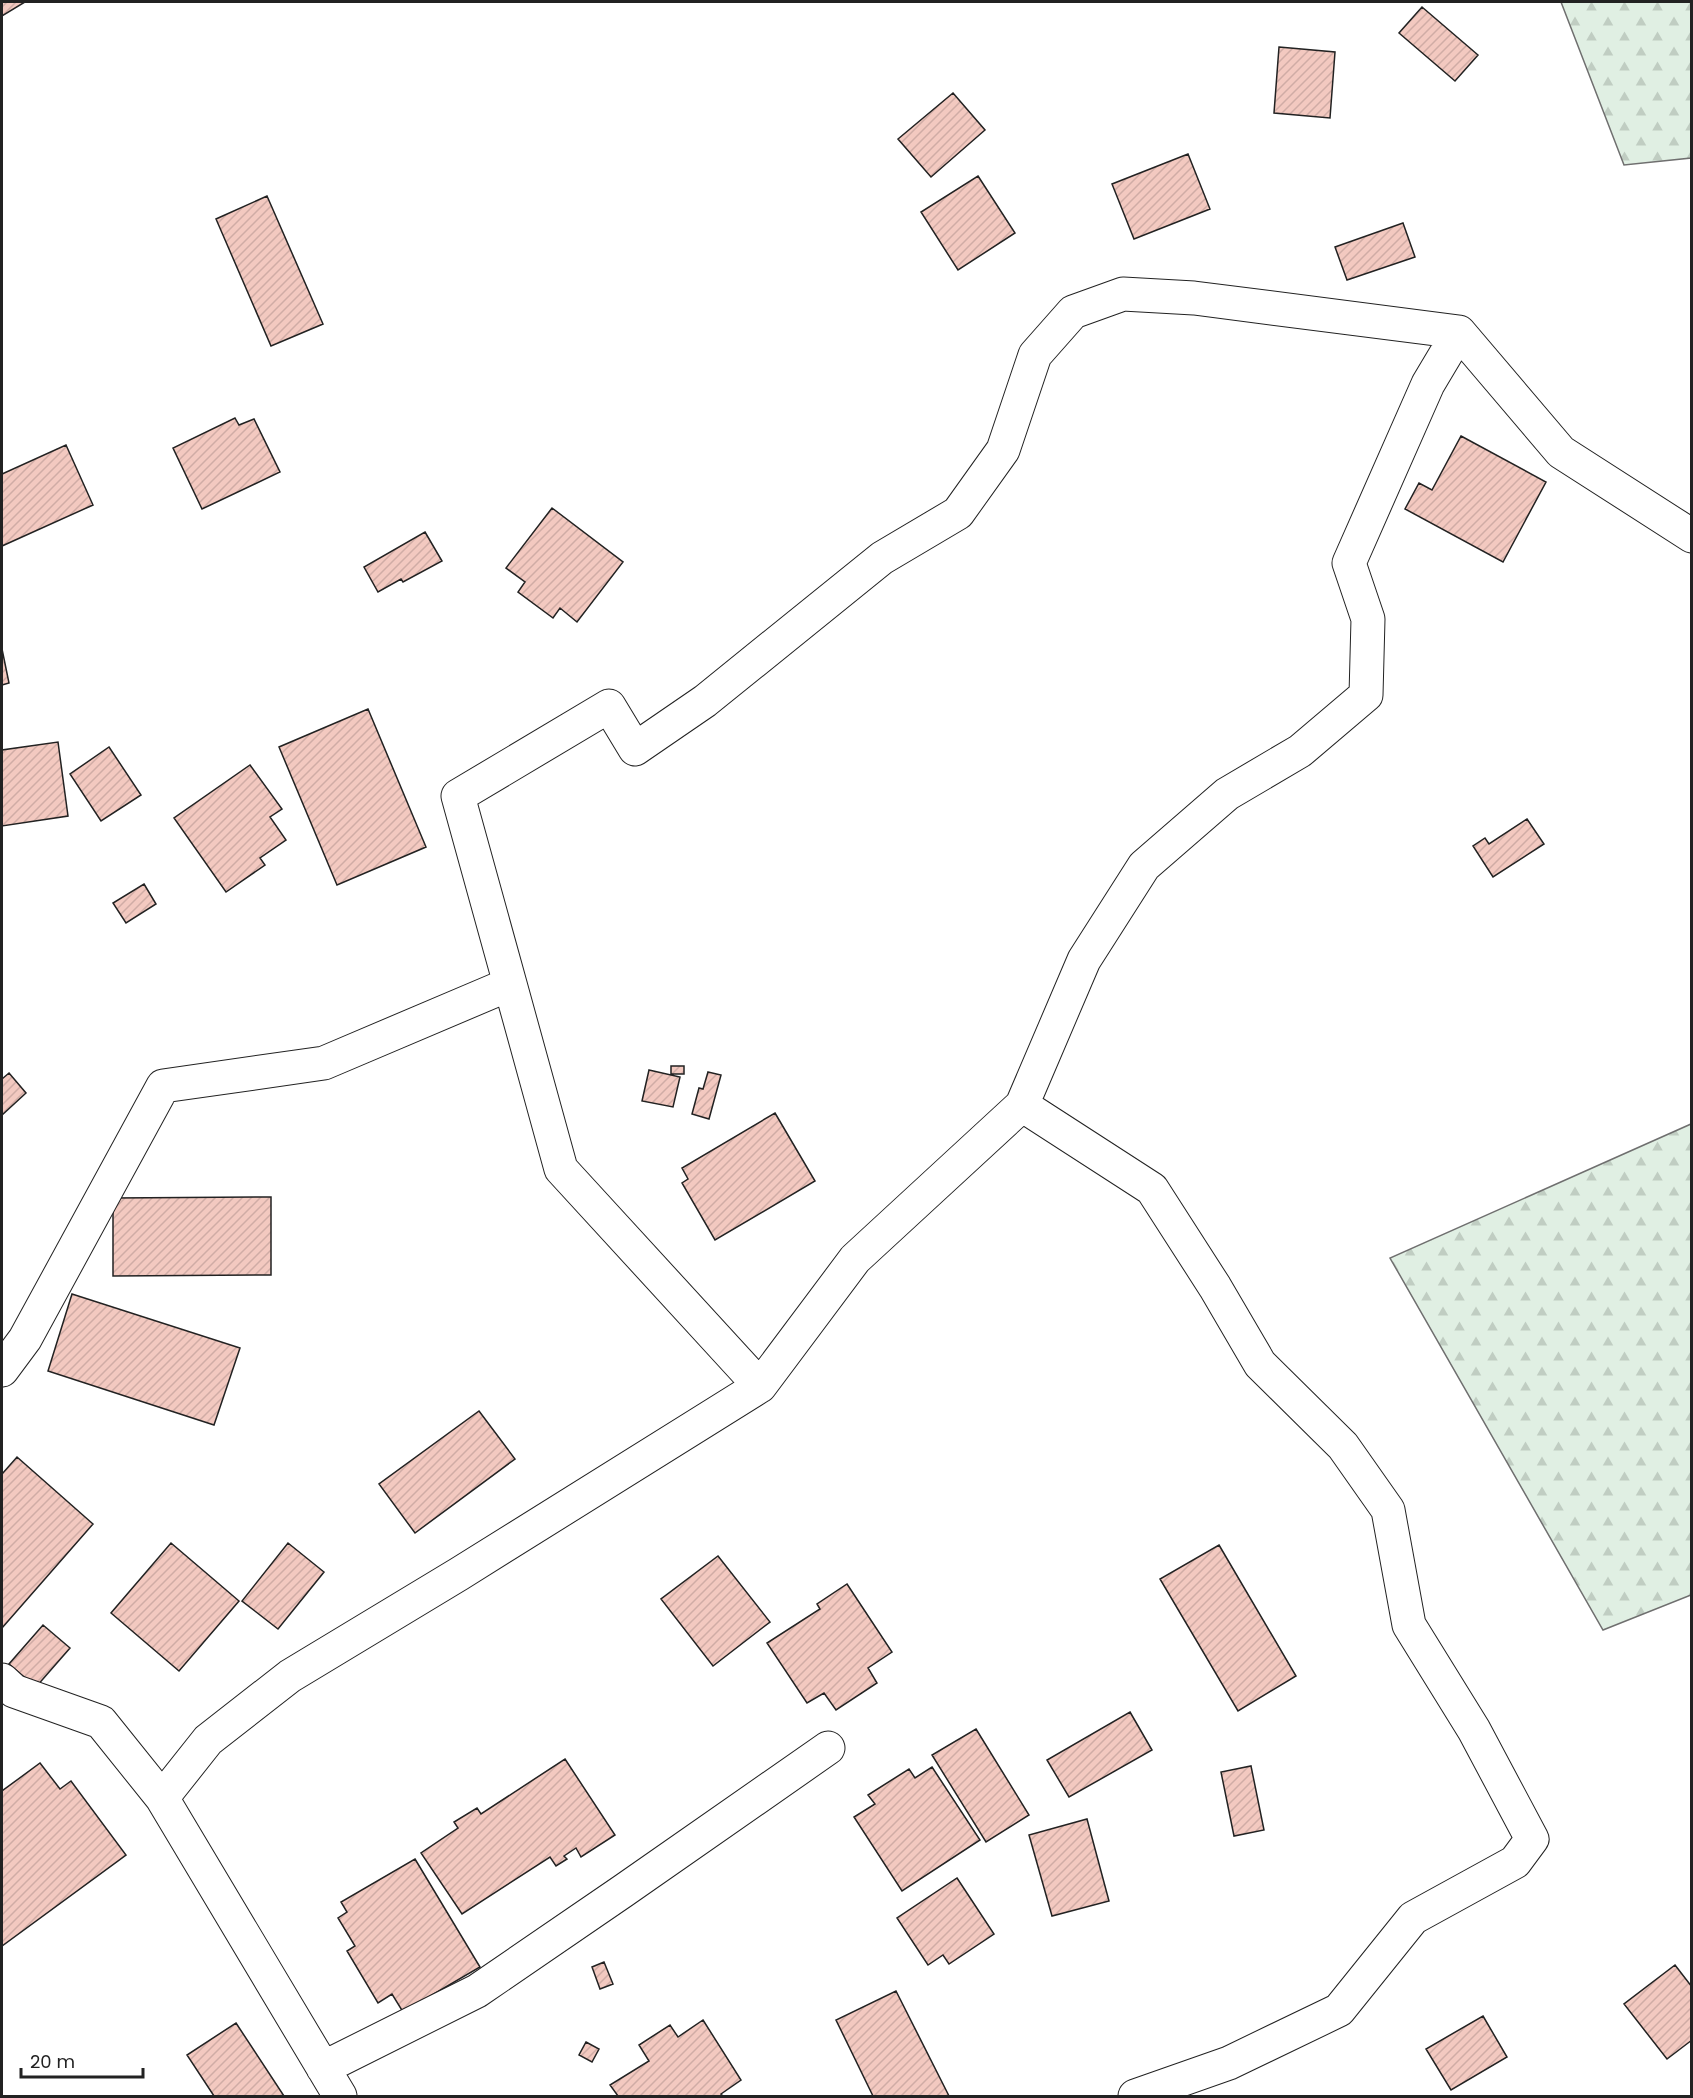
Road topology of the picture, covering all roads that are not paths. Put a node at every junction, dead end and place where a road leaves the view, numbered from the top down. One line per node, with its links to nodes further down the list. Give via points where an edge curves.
1 (1459, 332): 2 (street, via 1561,452); 3 (street, via 1194,298 1123,294 1073,312 1035,355 1003,450 958,513 882,558 705,701 635,749 609,706 458,796); 4 (street, via 1428,384 1349,563 1368,619 1366,695 1300,751 1227,794 1144,866 1084,960)
2 (1692, 536)
3 (510, 984): 5 (street, via 324,1063 162,1086 25,1339); 6 (street, via 561,1168)
4 (1022, 1105): 6 (street, via 855,1259); 12 (street, via 1152,1189 1260,1364 1343,1446 1388,1510 1409,1625 1474,1730 1532,1839 1515,1862 1413,1918 1339,2010 1229,2064)
5 (2, 1370)
6 (760, 1386): 9 (street, via 290,1676 208,1740)
7 (2, 1680): 9 (street, via 14,1691 101,1722)
8 (828, 1748): 10 (street, via 477,1991)
9 (162, 1798): 10 (street)
10 (323, 2067): 11 (street)
11 (340, 2097)
12 (1136, 2097)

